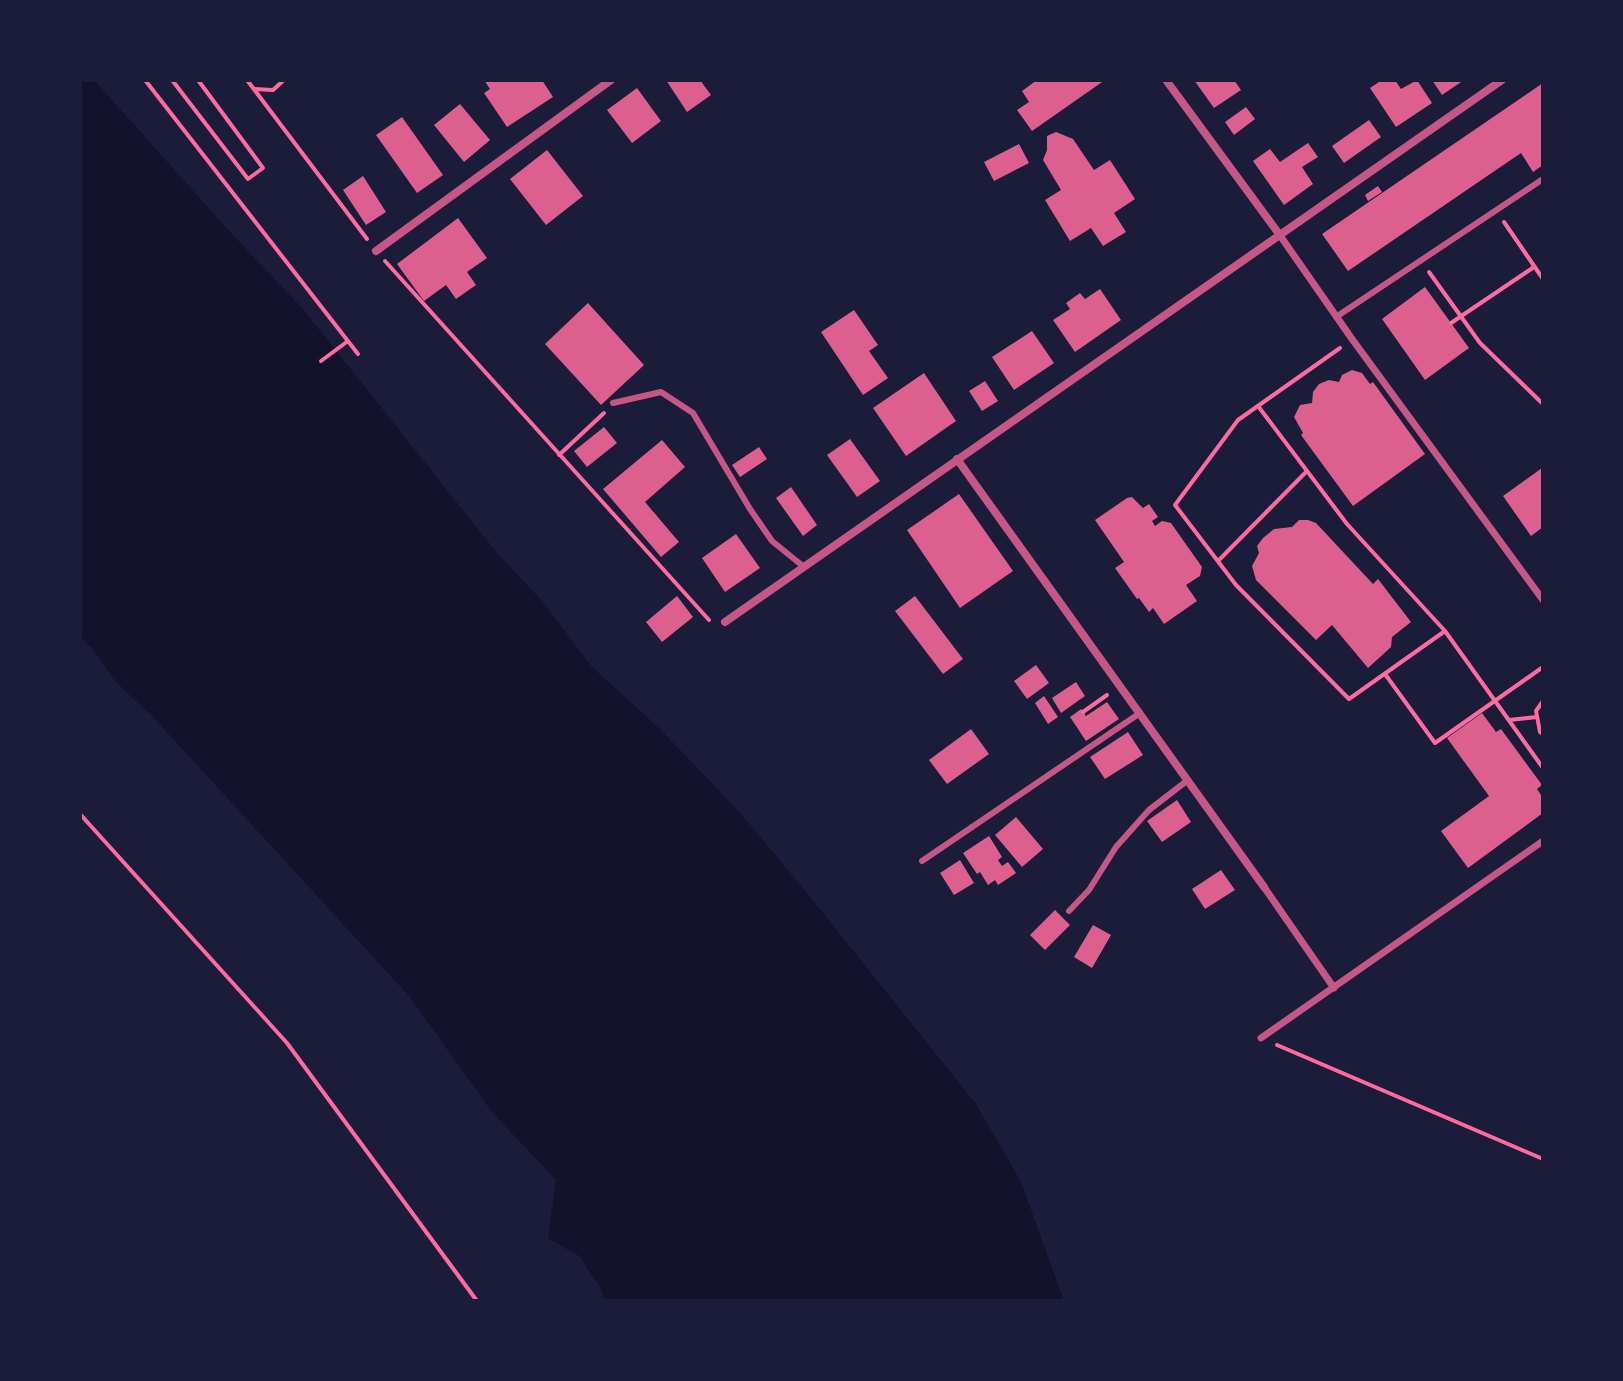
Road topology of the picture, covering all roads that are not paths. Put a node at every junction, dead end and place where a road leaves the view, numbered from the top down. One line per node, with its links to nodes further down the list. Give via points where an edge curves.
1 (611, 80): 6 (street)
2 (1166, 80): 5 (street)
3 (1502, 80): 5 (street)
4 (1543, 179): 7 (lane)
5 (1279, 234): 7 (street); 9 (street)
6 (376, 251)
7 (1336, 317): 11 (street)
8 (613, 403): 10 (lane, via 661,392 693,413 772,541)
9 (957, 459): 10 (street); 13 (street)
10 (804, 567): 12 (street)
11 (1543, 600)
12 (725, 622)
13 (1140, 713): 14 (street); 16 (lane)
14 (1188, 780): 17 (street); 18 (lane, via 1149,810)
15 (1543, 841): 19 (street)
16 (922, 861)
17 (1264, 887): 19 (street)
18 (1069, 911)
19 (1334, 988): 20 (street)
20 (1261, 1038)

